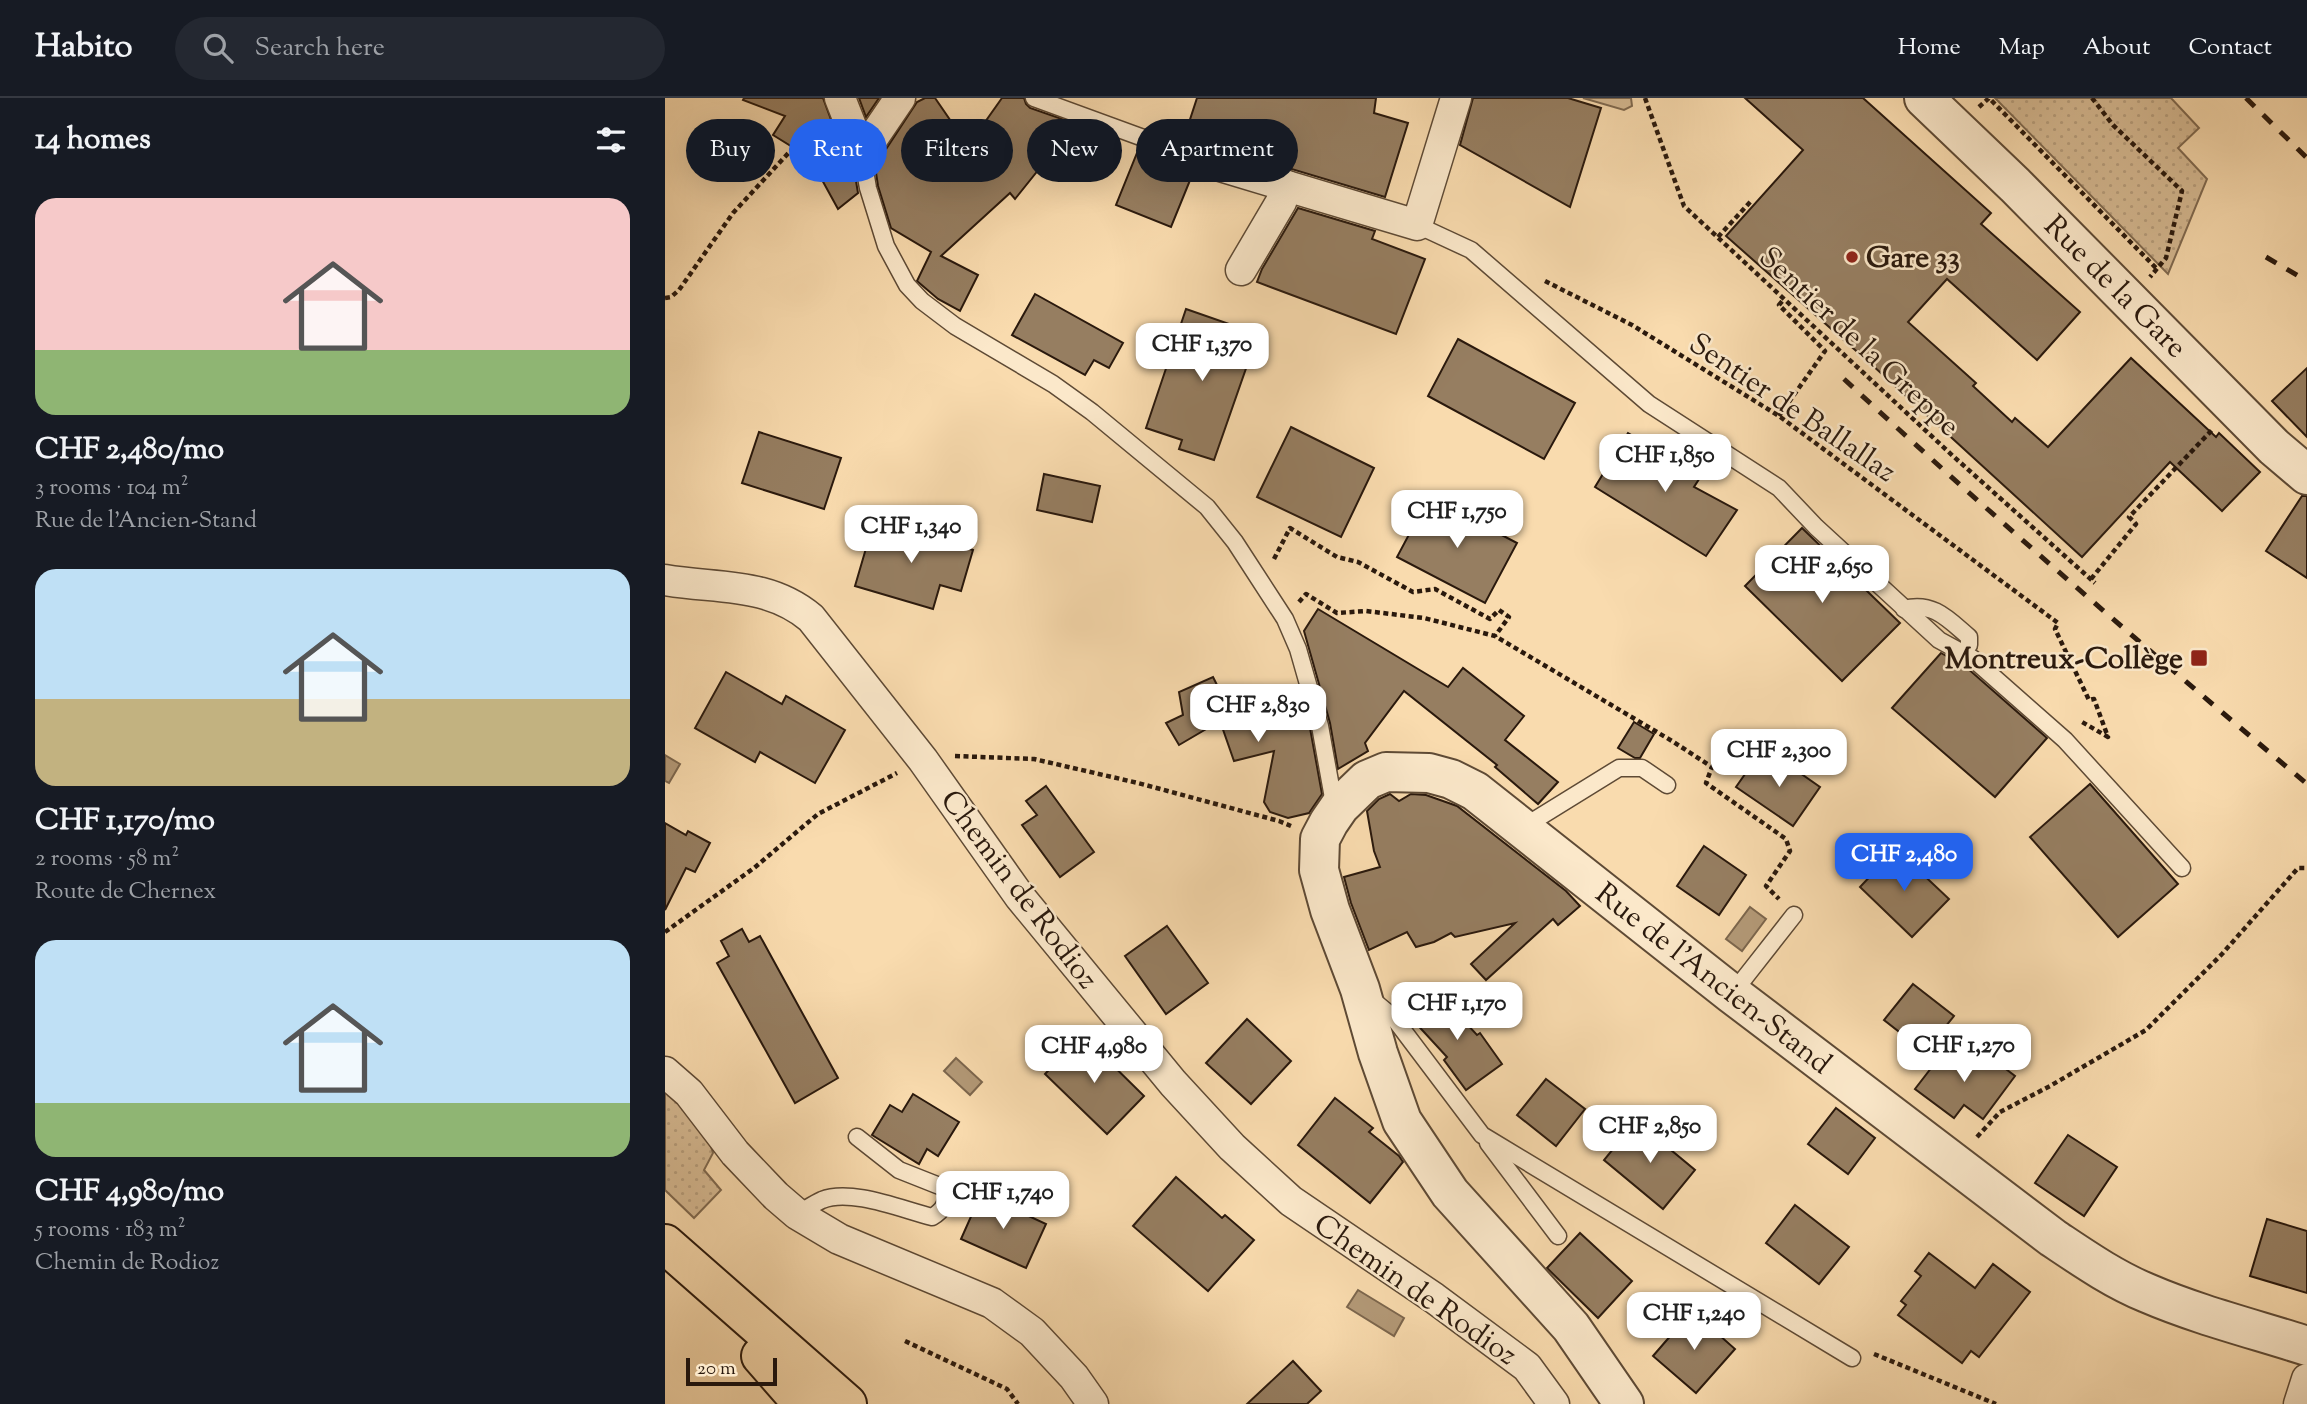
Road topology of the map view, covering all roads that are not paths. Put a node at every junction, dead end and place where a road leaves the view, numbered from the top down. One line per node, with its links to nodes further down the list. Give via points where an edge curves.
1 (900, 98): 5 (street)
2 (1034, 98): 6 (lane)
3 (1456, 98): 10 (street)
4 (1924, 98): 12 (street, Rue de la Gare)
5 (886, 119)
6 (1136, 135)
7 (867, 182): 17 (lane, via 886,246 907,285 922,301 1092,412 1223,525 1285,618 1298,649 1313,696 1333,798)
8 (1271, 182): 9 (street)
9 (1287, 187): 10 (street); 11 (street)
10 (1417, 225): 14 (lane, via 1471,250 1649,404 1779,488)
11 (1241, 270)
12 (2307, 475)
13 (665, 580): 36 (street, Chemin de Rodioz, via 741,588 783,599 824,631 1020,897 1173,1083 1233,1147 1291,1201 1527,1367)
14 (1904, 609): 15 (lane, via 1923,606 1943,615 1969,637); 19 (lane, via 1939,640 1972,658 2065,740)
15 (1969, 645)
16 (1667, 785): 18 (lane, via 1641,768 1619,768)
17 (1340, 806): 18 (street, Rue de l'Ancien-Stand, via 1367,780 1386,772 1429,773 1475,791); 21 (street, Rue de l'Ancien-Stand, via 1320,839 1319,870)
18 (1522, 828): 22 (street, Rue de l'Ancien-Stand)
19 (2182, 868)
20 (1794, 915): 22 (lane)
21 (1360, 989): 24 (lane, via 1393,1017); 37 (street, Rue de l'Ancien-Stand, via 1402,1121 1450,1193 1571,1327)
22 (1733, 993): 30 (street, Rue de l'Ancien-Stand, via 2090,1263 2146,1293)
23 (665, 1072): 26 (street, via 689,1093 735,1153)
24 (1482, 1135): 27 (lane); 31 (lane)
25 (857, 1136): 26 (lane, via 899,1170 947,1189 941,1212 932,1217 837,1196)
26 (797, 1214): 35 (street, via 839,1239 992,1303 1032,1332)
27 (1558, 1236)
28 (665, 1244): 34 (highway)
29 (665, 1253): 33 (highway)
30 (2307, 1346)
31 (1851, 1358)
32 (2307, 1379): 38 (street)
33 (803, 1404)
34 (847, 1404)
35 (1093, 1404)
36 (1554, 1404)
37 (1624, 1404)
38 (2299, 1404)

